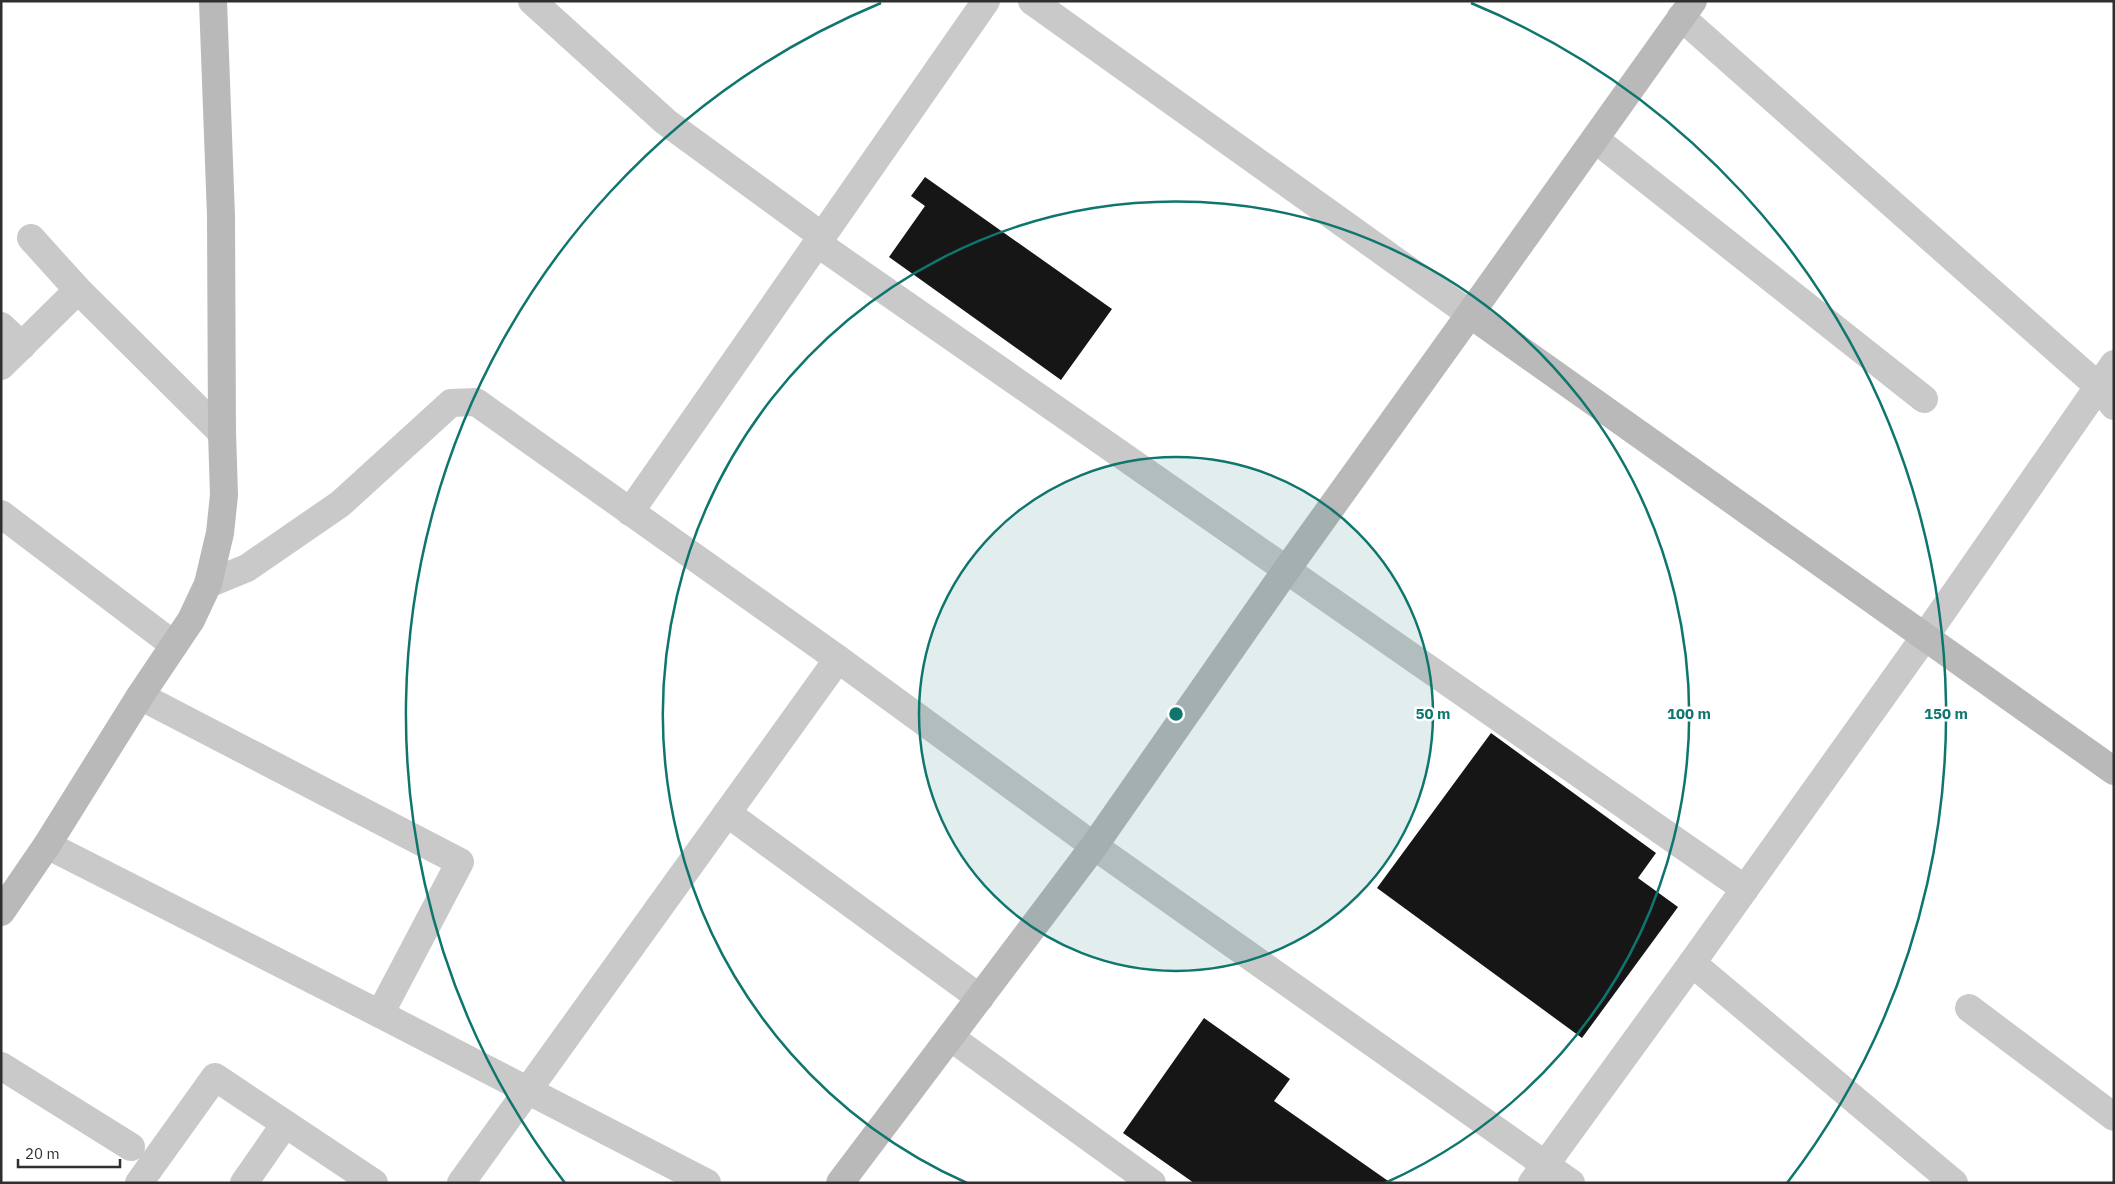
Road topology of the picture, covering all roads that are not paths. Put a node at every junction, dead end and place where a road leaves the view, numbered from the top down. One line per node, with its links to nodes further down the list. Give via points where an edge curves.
1 (213, 1): 17 (street, via 221,216)
2 (532, 1): 8 (street, via 666,122)
3 (986, 1): 8 (street)
4 (1032, 1): 10 (street)
5 (1687, 9): 6 (street); 15 (street)
6 (1595, 139): 10 (street); 16 (street)
7 (31, 238): 9 (street)
8 (820, 240): 18 (street); 20 (street)
9 (78, 290): 12 (street); 17 (street)
10 (1470, 314): 20 (street); 22 (street)
11 (1, 326): 12 (street)
12 (22, 346): 14 (street)
13 (2114, 364): 15 (street)
14 (1, 366)
15 (2106, 396): 22 (street)
16 (1924, 399)
17 (222, 433): 21 (street, via 224,495 220,533)
18 (630, 512): 21 (street, via 476,402 451,403 340,504 247,568); 24 (street)
19 (1, 514): 23 (street)
20 (1286, 569): 29 (street); 30 (street)
21 (208, 584): 23 (street, via 191,620)
22 (1924, 638): 26 (street); 30 (street)
23 (174, 645): 25 (street)
24 (838, 659): 27 (street); 29 (street)
25 (140, 696): 28 (street); 35 (street, via 460,862)
26 (2114, 771)
27 (727, 813): 33 (street); 38 (street)
28 (47, 845): 31 (street); 35 (street)
29 (1094, 846): 33 (street); 42 (street)
30 (1745, 889): 32 (street)
31 (1, 912)
32 (1692, 963): 42 (street); 51 (street)
33 (980, 998): 36 (street)
34 (1969, 1008): 39 (street)
35 (380, 1014): 38 (street)
36 (950, 1037): 48 (street); 49 (street)
37 (1, 1066): 41 (street)
38 (528, 1090): 46 (street); 47 (street)
39 (2114, 1117)
40 (285, 1124): 43 (street); 44 (street, via 215,1077); 45 (street)
41 (131, 1147)
42 (1539, 1174): 50 (street)
43 (358, 1178)
44 (139, 1183)
45 (244, 1183)
46 (461, 1183)
47 (707, 1183)
48 (840, 1183)
49 (1152, 1183)
50 (1571, 1183)
51 (1954, 1183)

